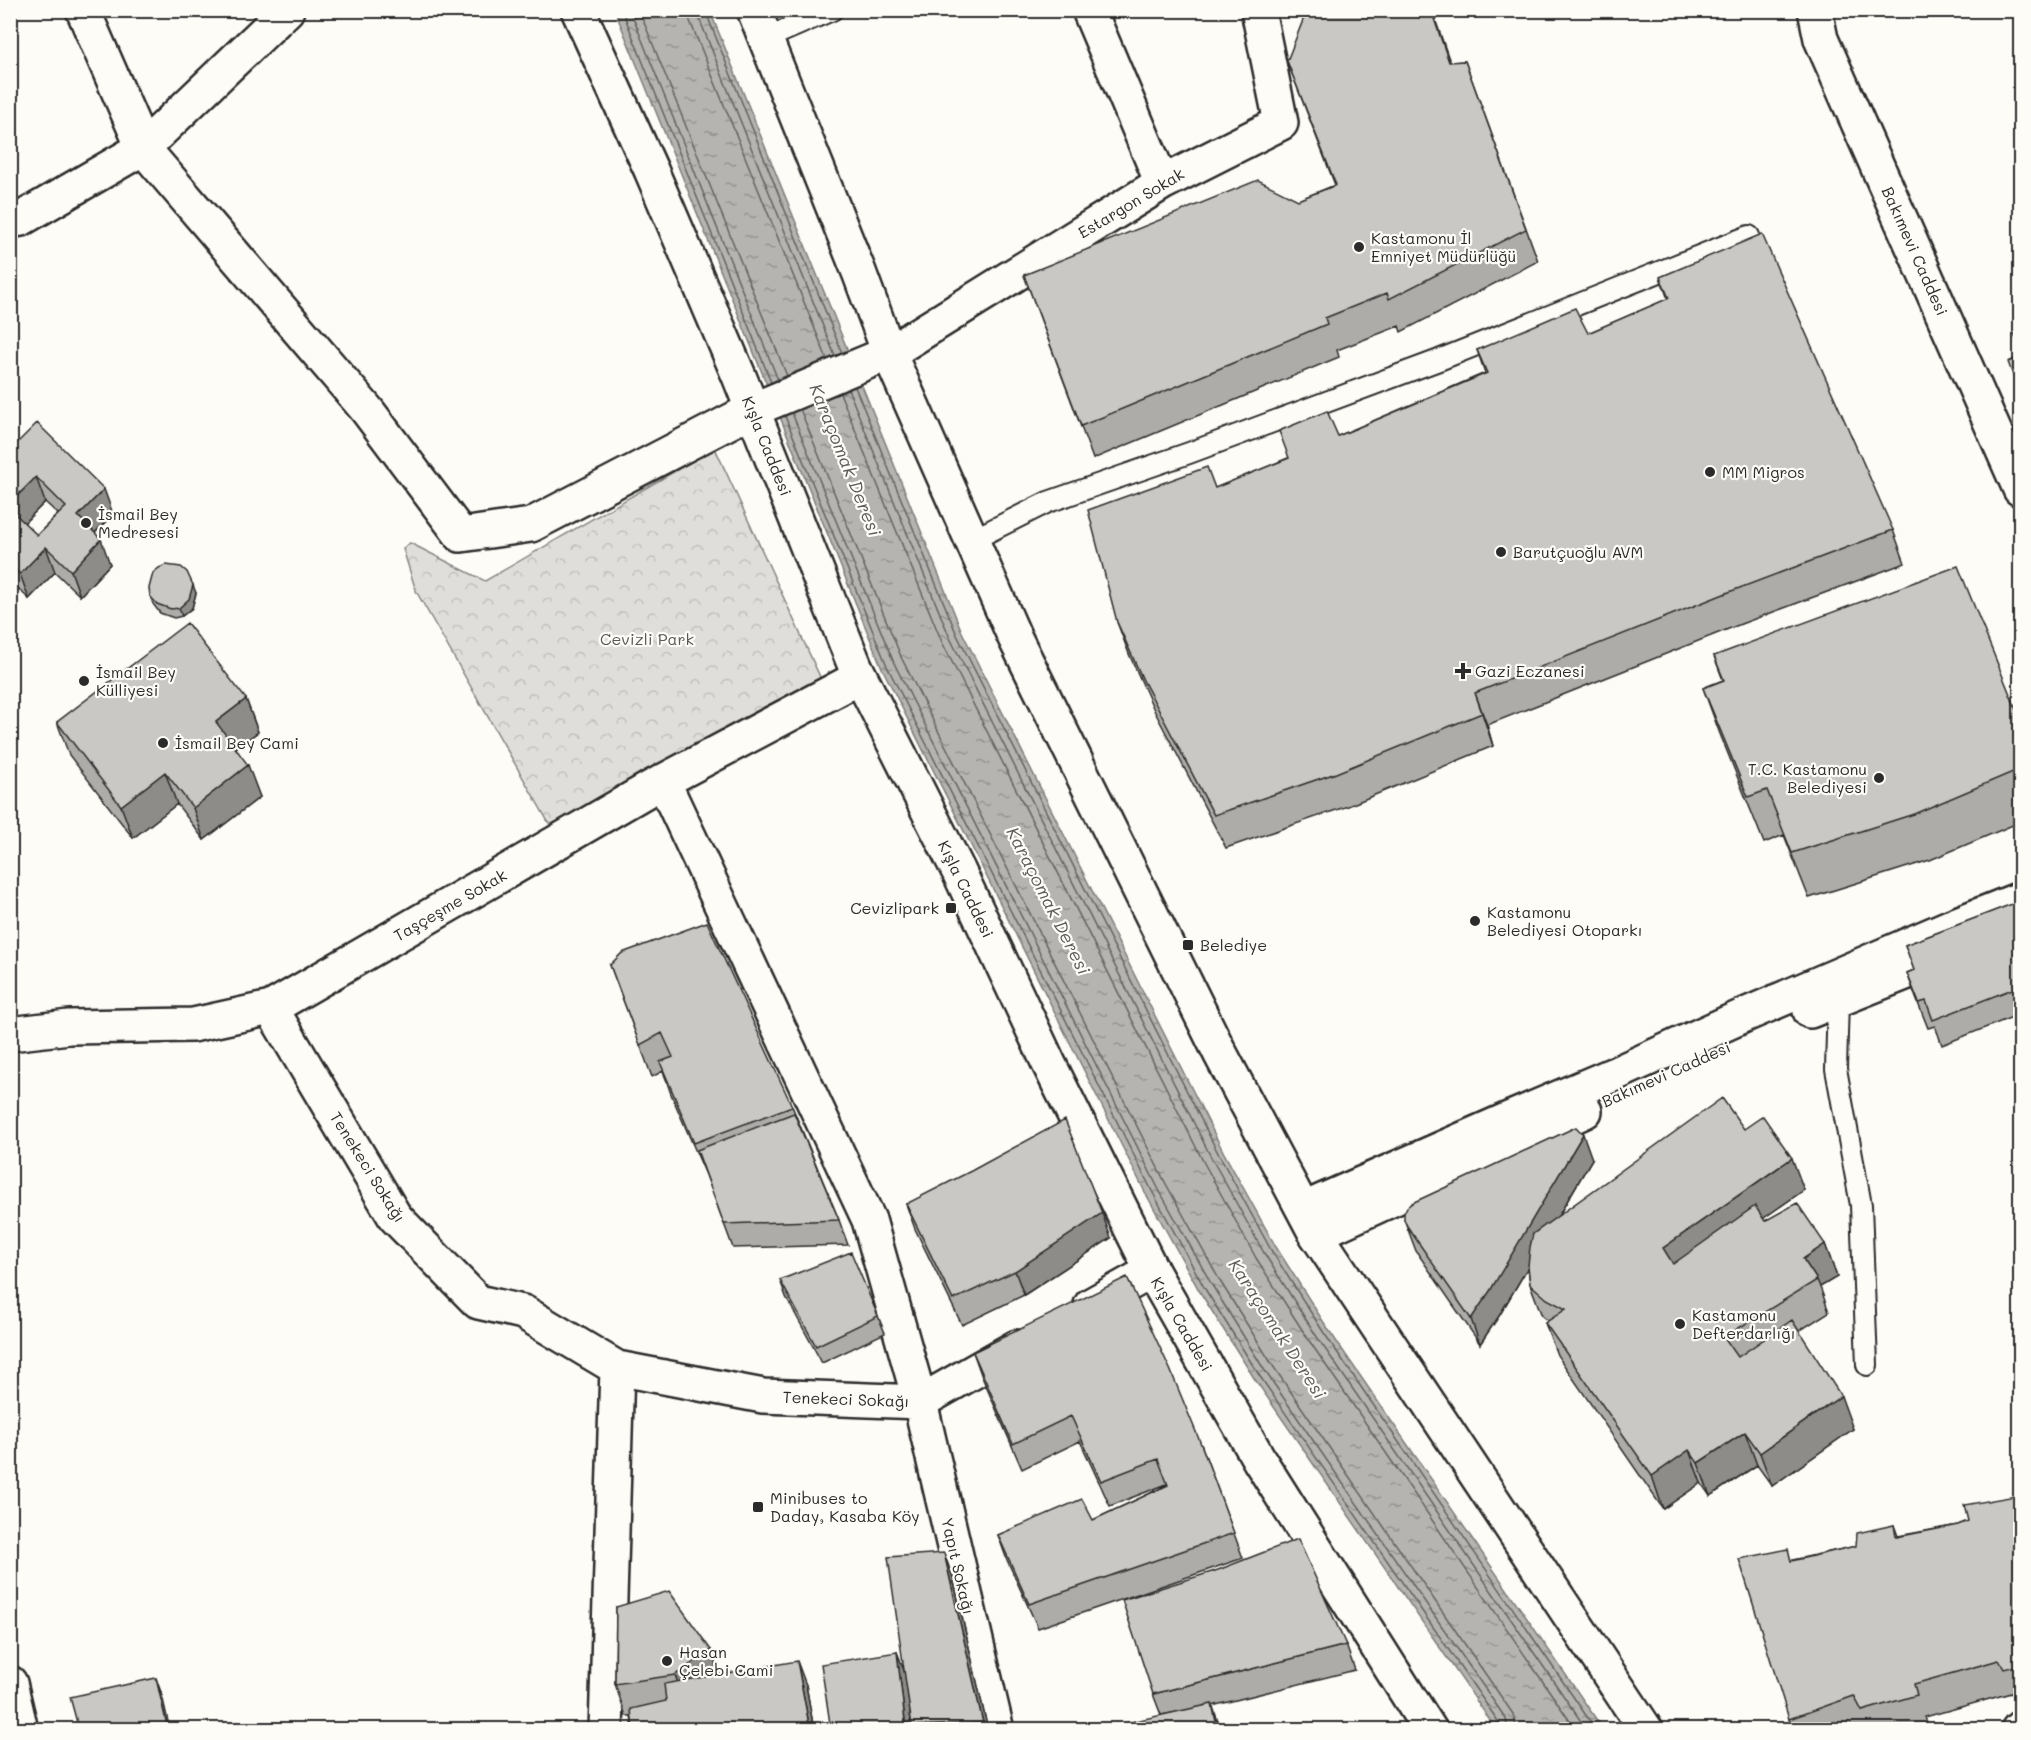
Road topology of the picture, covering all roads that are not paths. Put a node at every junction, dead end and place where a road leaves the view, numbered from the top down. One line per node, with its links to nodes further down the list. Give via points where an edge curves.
1 (83, 10): 9 (street)
2 (287, 10): 9 (street)
3 (578, 10): 14 (street, Kışla Caddesi, via 651,170)
4 (832, 10): 8 (lane)
5 (1089, 10): 10 (street)
6 (1258, 10): 10 (street, Estargon Sokak, via 1281,123)
7 (1815, 10): 15 (street, Bakımevi Caddesi, via 1821,39)
8 (759, 25): 13 (street)
9 (143, 148): 11 (street, via 21,219); 14 (street, Estargon Sokak, via 367,410 461,535 531,525)
10 (1162, 183): 13 (street, Estargon Sokak)
11 (10, 220)
12 (1749, 236): 16 (lane, via 1439,360 1048,502)
13 (889, 353): 14 (street, Estargon Sokak); 16 (street)
14 (752, 410): 17 (street, Kışla Caddesi)
15 (2020, 489)
16 (972, 540): 24 (street, via 1015,638 1168,949)
17 (860, 677): 18 (street, Taşçeşme Sokak); 25 (street, Kışla Caddesi)
18 (663, 781): 22 (street, Taşçeşme Sokak); 28 (street, Yapıt Sokağı, via 869,1220)
19 (2020, 899): 24 (street, via 1511,1118)
20 (2020, 927): 21 (street, Bakımevi Caddesi)
21 (1838, 1000): 24 (street, Bakımevi Caddesi); 26 (lane, via 1836,1068 1861,1205)
22 (271, 1008): 23 (street, Taşçeşme Sokak, via 193,1025 69,1027); 27 (street, Tenekeci Sokağı, via 396,1217 478,1302 523,1312)
23 (10, 1034)
24 (1310, 1222): 34 (street)
25 (1152, 1271): 28 (street, Tenekeci Sokağı); 33 (street, Kışla Caddesi, via 1260,1461)
26 (1867, 1365)
27 (617, 1368): 28 (street, Tenekeci Sokağı, via 763,1396); 31 (street)
28 (920, 1401): 32 (street, Yapıt Sokağı)
29 (10, 1683): 30 (street)
30 (21, 1730)
31 (606, 1730)
32 (997, 1730)
33 (1430, 1730)
34 (1646, 1730)

